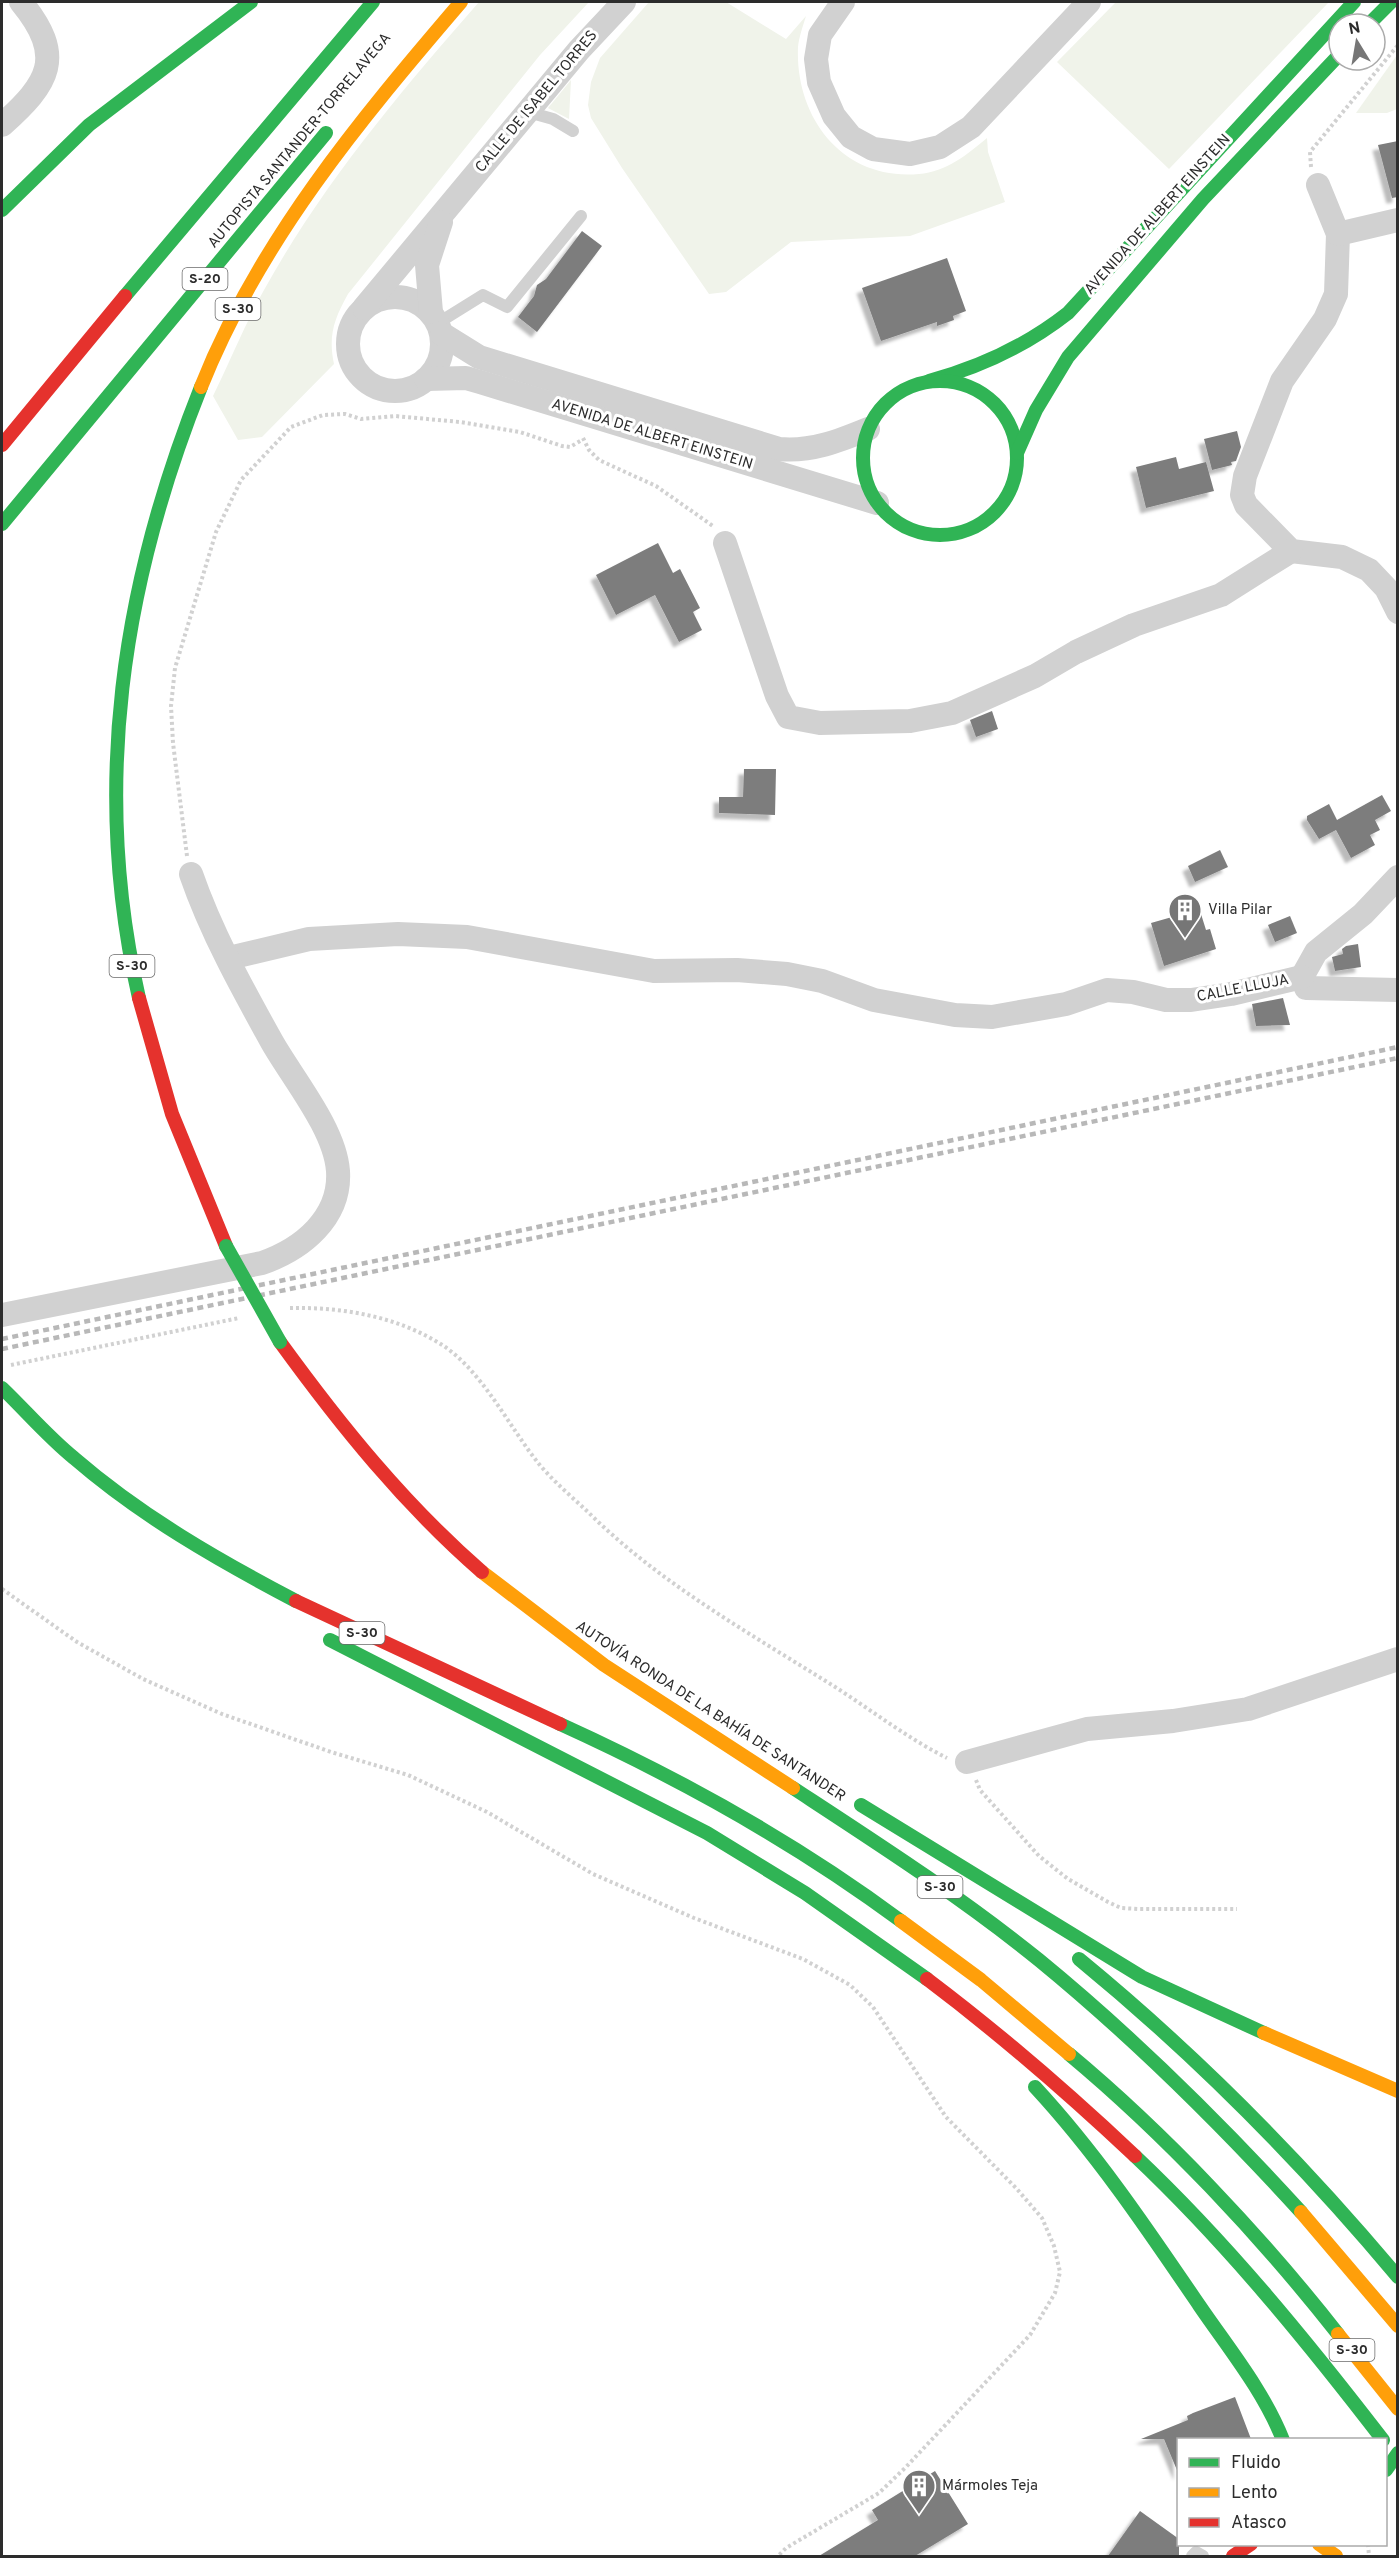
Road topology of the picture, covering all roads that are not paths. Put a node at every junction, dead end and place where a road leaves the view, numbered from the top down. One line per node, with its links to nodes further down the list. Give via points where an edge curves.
1 (21, 2): 12 (street, via 44,41 47,68 36,91)
2 (251, 2): 16 (main road, via 113,105)
3 (373, 2): 25 (main road)
4 (461, 2): 41 (main road, AUTOVÍA RONDA DE LA BAHÍA DE SANTANDER / S-30, bridge, via 335,154 247,290 209,366 159,502 132,617 115,770 125,922 134,973 157,1070 190,1166 226,1246 280,1342 342,1427 444,1538)
5 (624, 2): 10 (street, CALLE DE ISABEL TORRES)
6 (843, 2): 7 (street, via 820,35 816,59 819,82 834,117 851,137 873,149 910,154 940,147 971,127)
7 (1089, 2)
8 (1354, 2): 23 (main road, AVENIDA DE ALBERT EINSTEIN, via 1068,313 1004,356)
9 (1327, 68): 26 (main road, AVENIDA DE ALBERT EINSTEIN, via 1203,199 1068,357 1036,410)
10 (528, 112): 13 (lane, via 553,119); 15 (street, CALLE DE ISABEL TORRES)
11 (336, 122): 28 (main road, AUTOPISTA SANTANDER-TORRELAVEGA / S-20)
12 (2, 124)
13 (573, 131)
14 (1318, 185): 19 (street)
15 (451, 204): 20 (street, CALLE DE ISABEL TORRES); 21 (street, CALLE DE ISABEL TORRES, via 436,232 427,265)
16 (2, 210)
17 (580, 216): 21 (lane, via 507,307 483,295)
18 (1398, 220): 19 (street)
19 (1338, 234): 30 (street, via 1338,280 1332,306 1282,381 1242,488 1246,505)
20 (364, 308): 21 (street, via 386,297 400,296 422,304); 22 (street, via 350,328 348,339 350,358 359,375 380,389 392,391 407,390)
21 (437, 323): 22 (street, via 442,352 437,367); 24 (street, AVENIDA DE ALBERT EINSTEIN, via 479,357 779,449 821,447)
22 (426, 380): 27 (street, AVENIDA DE ALBERT EINSTEIN, via 466,378)
23 (929, 381): 24 (main road, via 894,396 879,410); 26 (main road, via 971,387 988,398 1003,414)
24 (868, 429): 27 (main road, via 864,471)
25 (2, 446)
26 (1017, 453): 27 (main road, via 1008,492 990,516 974,527 937,534 917,531 897,522)
27 (877, 503)
28 (2, 524)
29 (725, 543): 30 (street, via 782,706 788,717 820,723 910,722 952,713 1134,625 1221,596)
30 (1291, 551): 31 (street, via 1342,557 1369,570 1386,588)
31 (1398, 612)
32 (191, 874): 34 (street, via 202,908)
33 (1398, 877): 35 (street, CALLE LLUJA, via 1363,914 1316,952)
34 (229, 958): 35 (street, CALLE LLUJA, via 309,939 456,936 654,971 787,974 822,981 874,1000 955,1015 992,1017 1066,1004 1107,990 1191,1000); 37 (street, via 335,1155 338,1186 322,1222 305,1242 262,1263)
35 (1302, 977): 36 (street, CALLE LLUJA, via 1306,988)
36 (1398, 990)
37 (2, 1315)
38 (5, 1392): 39 (main road, S-30)
39 (62, 1447): 40 (main road, via 113,1497); 52 (main road, S-30, via 141,1511 226,1566 290,1600 549,1716 674,1779 771,1834 897,1917 1057,2042 1169,2145 1299,2284)
40 (189, 1557)
41 (481, 1572): 44 (main road); 51 (main road, AUTOVÍA RONDA DE LA BAHÍA DE SANTANDER / S-30, via 610,1669 898,1856 1061,1979 1137,2045 1247,2152)
42 (315, 1632): 48 (main road, via 705,1832 786,1880)
43 (1398, 1659): 45 (street, via 1248,1709 1087,1729)
44 (644, 1674)
45 (967, 1762)
46 (848, 1797): 47 (main road)
47 (891, 1824): 49 (main road, via 1142,1977); 50 (main road, via 1061,1945 1142,2011 1222,2084 1338,2206)
48 (898, 1955): 53 (main road, via 1023,2075 1090,2151 1260,2394); 54 (main road, via 1031,2060 1159,2178 1277,2305)
49 (1398, 2091)
50 (1398, 2277)
51 (1398, 2326)
52 (1398, 2409)
53 (1282, 2438)
54 (1382, 2438)
55 (1387, 2444): 57 (main road)
56 (1398, 2453): 58 (main road, bridge)
57 (1398, 2461)
58 (1387, 2469)
59 (1248, 2546): 61 (main road)
60 (1322, 2546): 62 (main road)
61 (1233, 2556)
62 (1336, 2556)

